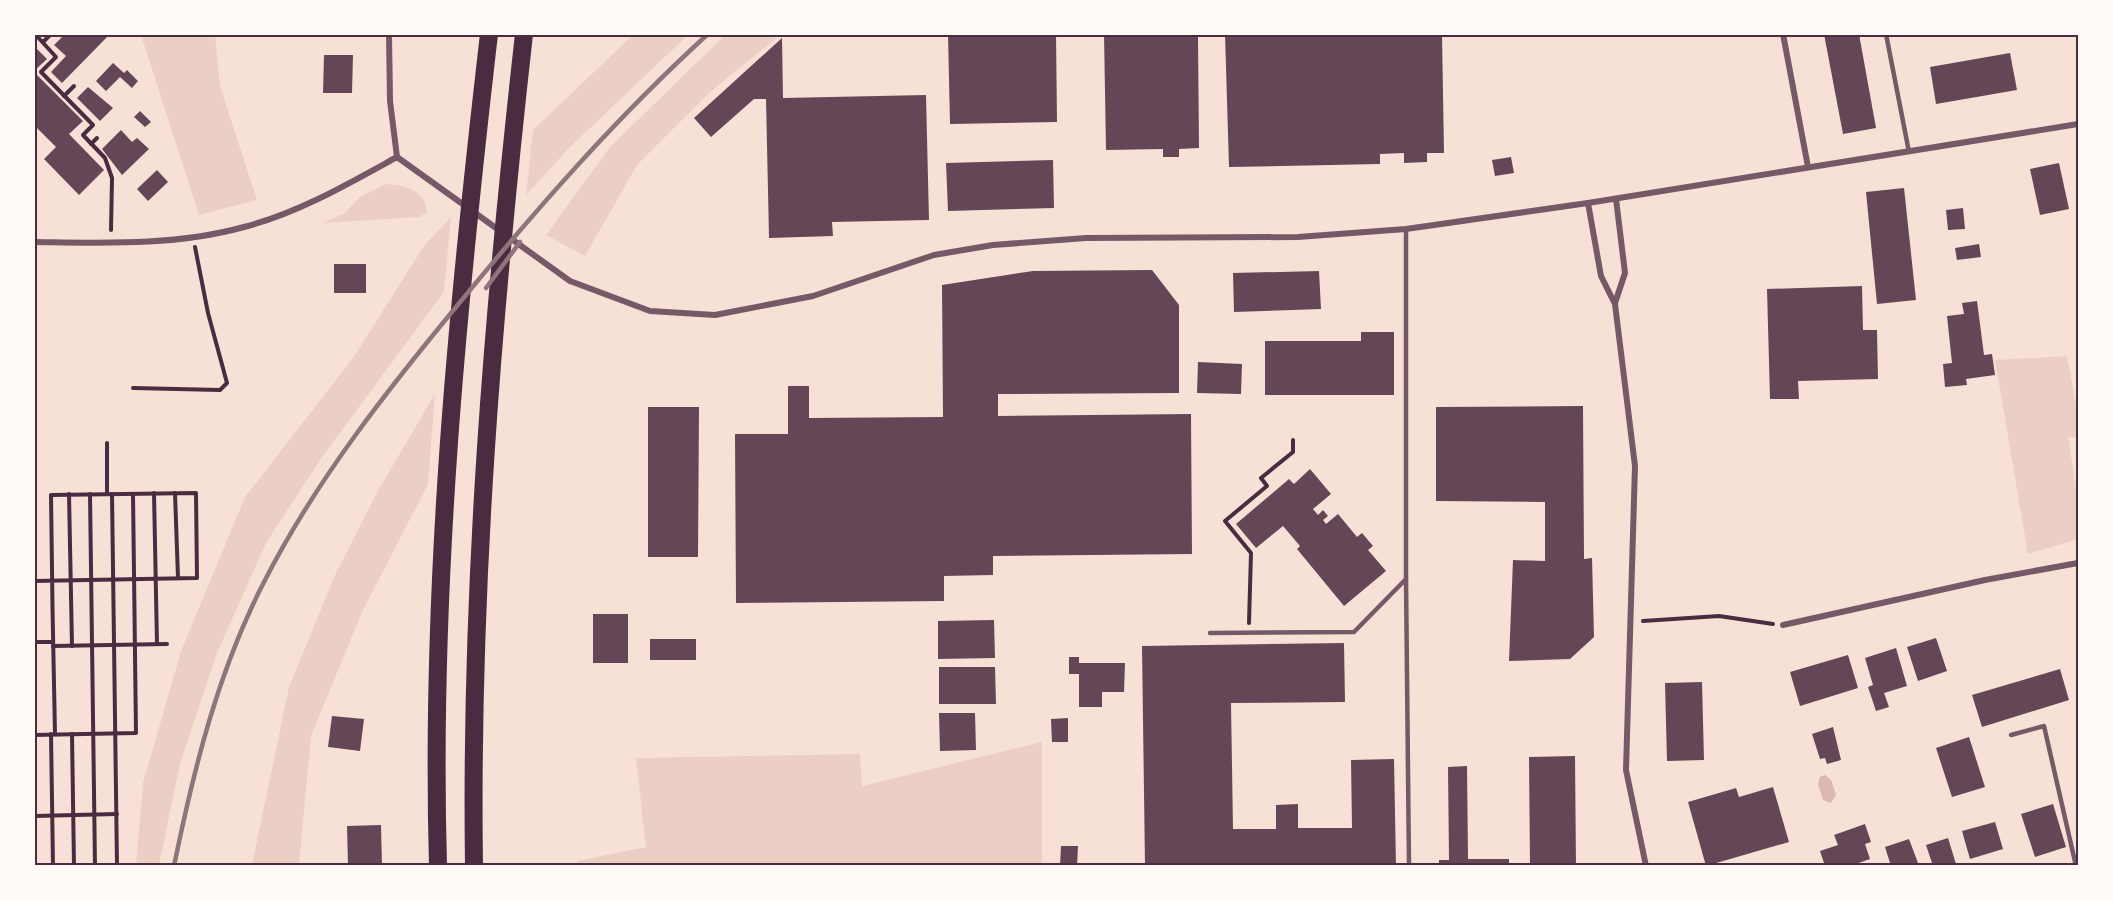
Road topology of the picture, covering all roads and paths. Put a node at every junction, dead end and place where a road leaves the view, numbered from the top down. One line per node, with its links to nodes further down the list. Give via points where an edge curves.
1 (35, 34): 8 (path)
2 (51, 34): 8 (path)
3 (389, 34): 15 (street, via 390,101)
4 (489, 34): 70 (highway, via 454,387 442,563)
5 (524, 34): 71 (highway, via 484,456 476,630)
6 (1783, 34): 16 (street)
7 (1886, 34): 14 (lane)
8 (43, 42): 10 (path, via 56,57 41,72)
9 (74, 86): 10 (path)
10 (64, 96): 13 (path, via 93,125 83,135)
11 (2079, 124): 14 (street)
12 (97, 138): 13 (path)
13 (91, 144): 22 (path, via 105,158 112,178)
14 (1909, 152): 16 (street)
15 (397, 157): 19 (street, via 570,281 650,311 715,315 813,296 934,255 993,245 1086,238 1298,237); 20 (street, via 326,196 244,227)
16 (1808, 167): 17 (street)
17 (1616, 199): 18 (street); 23 (street, via 1625,273)
18 (1588, 203): 19 (street); 23 (street, via 1602,276)
19 (1406, 229): 38 (lane)
20 (194, 237): 22 (street); 24 (path, via 203,293 226,383 220,390)
21 (34, 242): 22 (street)
22 (113, 243)
23 (1615, 304): 43 (street, via 1635,466)
24 (133, 388)
25 (1293, 440): 46 (path, via 1293,452 1261,478 1267,486 1225,521 1251,553)
26 (107, 443): 32 (path)
27 (133, 493): 28 (path); 32 (path); 36 (path)
28 (154, 493): 29 (path); 37 (path)
29 (175, 493): 34 (path); 34 (path, via 196,493 197,578)
30 (69, 494): 31 (path); 39 (path, via 51,495); 40 (path)
31 (90, 494): 32 (path); 41 (path)
32 (110, 494): 35 (path)
33 (2079, 562): 44 (street)
34 (178, 578): 37 (path)
35 (113, 579): 36 (path); 41 (path); 53 (path)
36 (134, 579): 37 (path); 49 (path)
37 (156, 579): 50 (path)
38 (1406, 579): 46 (lane, via 1353,632); 72 (lane)
39 (52, 580): 40 (path); 42 (path); 48 (path)
40 (71, 580): 41 (path); 54 (path)
41 (92, 580): 52 (path)
42 (34, 581)
43 (1629, 622): 44 (path, via 1719,616); 73 (street, via 1626,770)
44 (1783, 624)
45 (1210, 633): 46 (lane)
46 (1248, 633)
47 (34, 642): 48 (path)
48 (53, 644): 54 (path); 56 (path)
49 (135, 644): 50 (path); 53 (path); 55 (path, via 136,733)
50 (157, 644): 51 (path)
51 (166, 644)
52 (93, 645): 53 (path); 54 (path); 58 (path)
53 (114, 645): 55 (path)
54 (72, 646)
55 (115, 733): 58 (path); 61 (path)
56 (53, 734): 57 (path); 59 (path); 62 (path)
57 (72, 734): 58 (path); 63 (path)
58 (94, 734): 64 (path)
59 (34, 735)
60 (2011, 735): 74 (lane, via 2044,726)
61 (117, 814): 64 (path); 69 (path)
62 (52, 815): 63 (path); 65 (path); 66 (path)
63 (74, 815): 64 (path); 67 (path)
64 (95, 815): 68 (path)
65 (34, 816)
66 (53, 866)
67 (74, 866)
68 (96, 866)
69 (117, 866)
70 (438, 866)
71 (474, 866)
72 (1409, 866)
73 (1646, 866)
74 (2076, 866)

